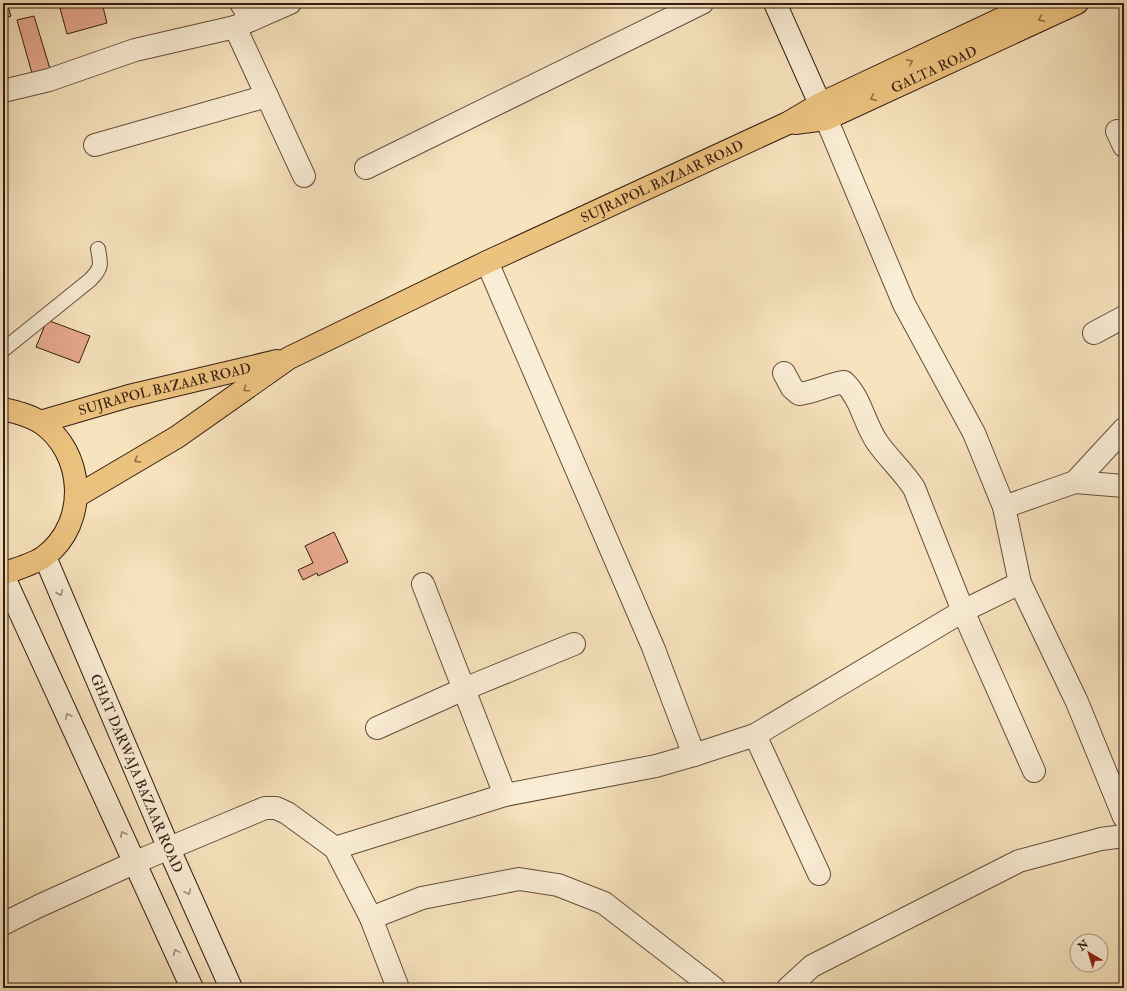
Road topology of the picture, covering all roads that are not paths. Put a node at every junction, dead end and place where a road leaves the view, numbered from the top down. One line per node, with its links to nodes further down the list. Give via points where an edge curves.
1 (290, 3): 6 (street)
2 (702, 3): 11 (street)
3 (776, 3): 9 (street)
4 (1035, 3): 9 (main road, SUJRAPOL BAZAAR ROAD, one-way to 4)
5 (1077, 3): 9 (main road, GALTA ROAD, one-way to 9)
6 (242, 17): 7 (street, via 134,50 49,80); 8 (street)
7 (3, 91)
8 (267, 96): 10 (street); 12 (street)
9 (823, 112): 14 (main road, SUJRAPOL BAZAAR ROAD, via 788,123); 26 (street, via 904,304 974,433)
10 (95, 145)
11 (366, 168)
12 (304, 176)
13 (98, 249): 17 (lane, via 101,263 99,270 90,280)
14 (487, 262): 18 (main road, SUJRAPOL BAZAAR ROAD); 36 (street, via 654,647)
15 (1124, 317): 16 (street)
16 (1094, 333)
17 (3, 350)
18 (289, 358): 21 (main road, SUJRAPOL BAZAAR ROAD, via 129,396); 25 (main road, SUJRAPOL BAZAAR ROAD, one-way to 25, via 177,437)
19 (784, 373): 31 (street, via 792,388 799,394 844,382 852,389 876,441 914,488)
20 (3, 409): 21 (main road, via 19,412)
21 (40, 422): 25 (main road, via 58,437 70,457 77,480)
22 (1124, 429): 23 (street)
23 (1075, 482): 24 (street); 26 (street)
24 (1124, 486)
25 (77, 496): 27 (main road, via 72,519 62,540)
26 (1004, 507): 30 (street)
27 (45, 557): 28 (main road); 41 (street, GHAT DARWAJA BAZAAR ROAD, one-way to 41)
28 (3, 574): 43 (street, one-way to 28)
29 (423, 584): 33 (street)
30 (1020, 584): 31 (street); 39 (street, via 1077,702)
31 (963, 611): 35 (street); 37 (street)
32 (574, 644): 33 (street)
33 (464, 689): 34 (street); 38 (street)
34 (377, 728)
35 (755, 735): 36 (street); 44 (street)
36 (694, 755): 38 (street, via 656,766)
37 (1034, 770)
38 (505, 795): 42 (street)
39 (1124, 817)
40 (1124, 836): 51 (street, via 1101,839 1019,861 812,966)
41 (169, 848): 42 (street, via 265,808 276,808 287,813); 43 (street); 48 (street, GHAT DARWAJA BAZAAR ROAD, one-way to 48)
42 (335, 848): 45 (street)
43 (136, 862): 46 (street); 47 (street, one-way to 43)
44 (819, 874)
45 (371, 918): 49 (street); 50 (street, via 422,898 519,879 558,885 604,903)
46 (3, 924)
47 (192, 988)
48 (231, 988)
49 (398, 988)
50 (714, 988)
51 (788, 988)

